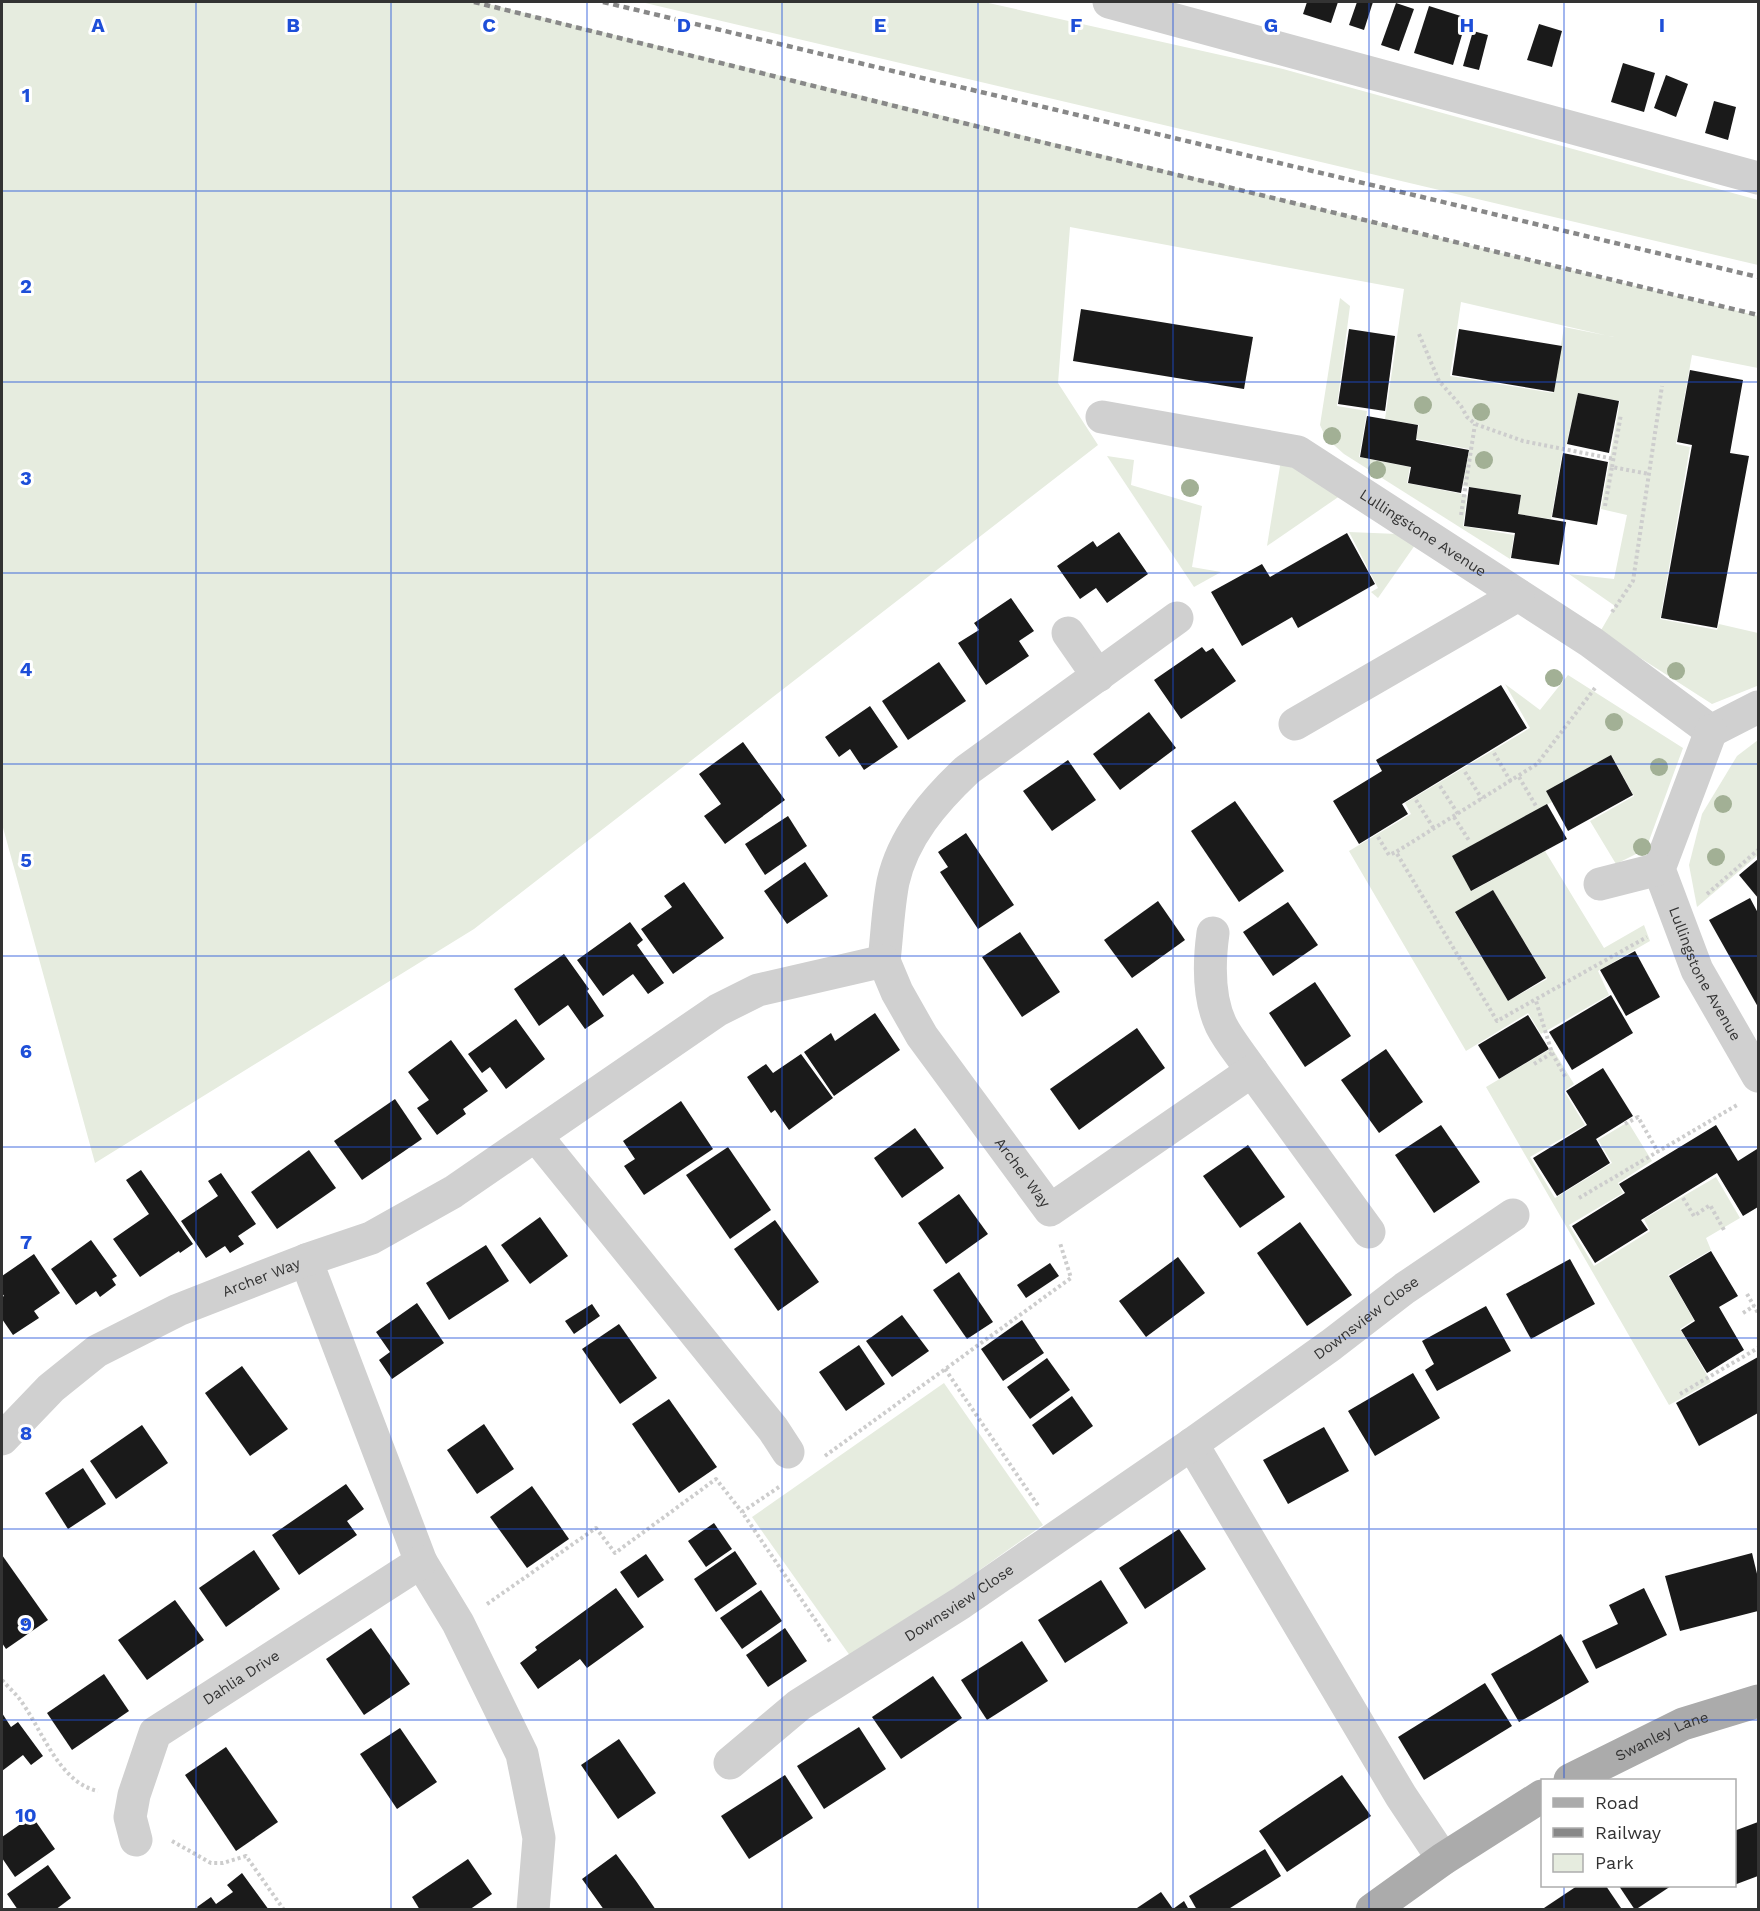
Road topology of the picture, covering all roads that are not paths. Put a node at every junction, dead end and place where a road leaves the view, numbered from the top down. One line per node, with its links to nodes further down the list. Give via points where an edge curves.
1 (1109, 2): 2 (street)
2 (1758, 178)
3 (1102, 417): 4 (street, Lullingstone Avenue, via 1298,452)
4 (1518, 595): 9 (street); 10 (street, Lullingstone Avenue, via 1603,651)
5 (1177, 618): 7 (street, Archer Way)
6 (1068, 633): 7 (street)
7 (1098, 676): 14 (street, Archer Way, via 967,770 940,795 907,846 893,881)
8 (1758, 707): 10 (street)
9 (1295, 724)
10 (1711, 731): 11 (street)
11 (1659, 869): 12 (street); 16 (street, Lullingstone Avenue, via 1697,970)
12 (1600, 884)
13 (1213, 933): 15 (street, via 1210,954 1214,1002 1221,1025)
14 (884, 961): 15 (street, Archer Way, via 922,1036 1050,1210); 17 (street, Archer Way, via 758,990 718,1010)
15 (1252, 1071): 19 (street)
16 (1758, 1076)
17 (536, 1136): 20 (street, Archer Way, via 453,1192 371,1238); 23 (street, via 772,1429)
18 (1513, 1215): 22 (street, Downsview Close, via 1405,1288)
19 (1369, 1232)
20 (306, 1260): 21 (street, Archer Way, via 178,1310 97,1351 51,1388); 24 (street)
21 (2, 1439)
22 (1192, 1444): 26 (street, Downsview Close, via 961,1603 799,1705); 30 (street, via 1401,1796)
23 (788, 1467)
24 (421, 1562): 29 (street, Dahlia Drive, via 155,1733); 32 (street, via 458,1623 522,1754 539,1838)
25 (1758, 1701): 27 (main road, Swanley Lane, via 1683,1724)
26 (730, 1763)
27 (1572, 1779)
28 (1541, 1797): 30 (main road)
29 (134, 1818)
30 (1443, 1859): 31 (main road)
31 (1385, 1906)
32 (533, 1910)

